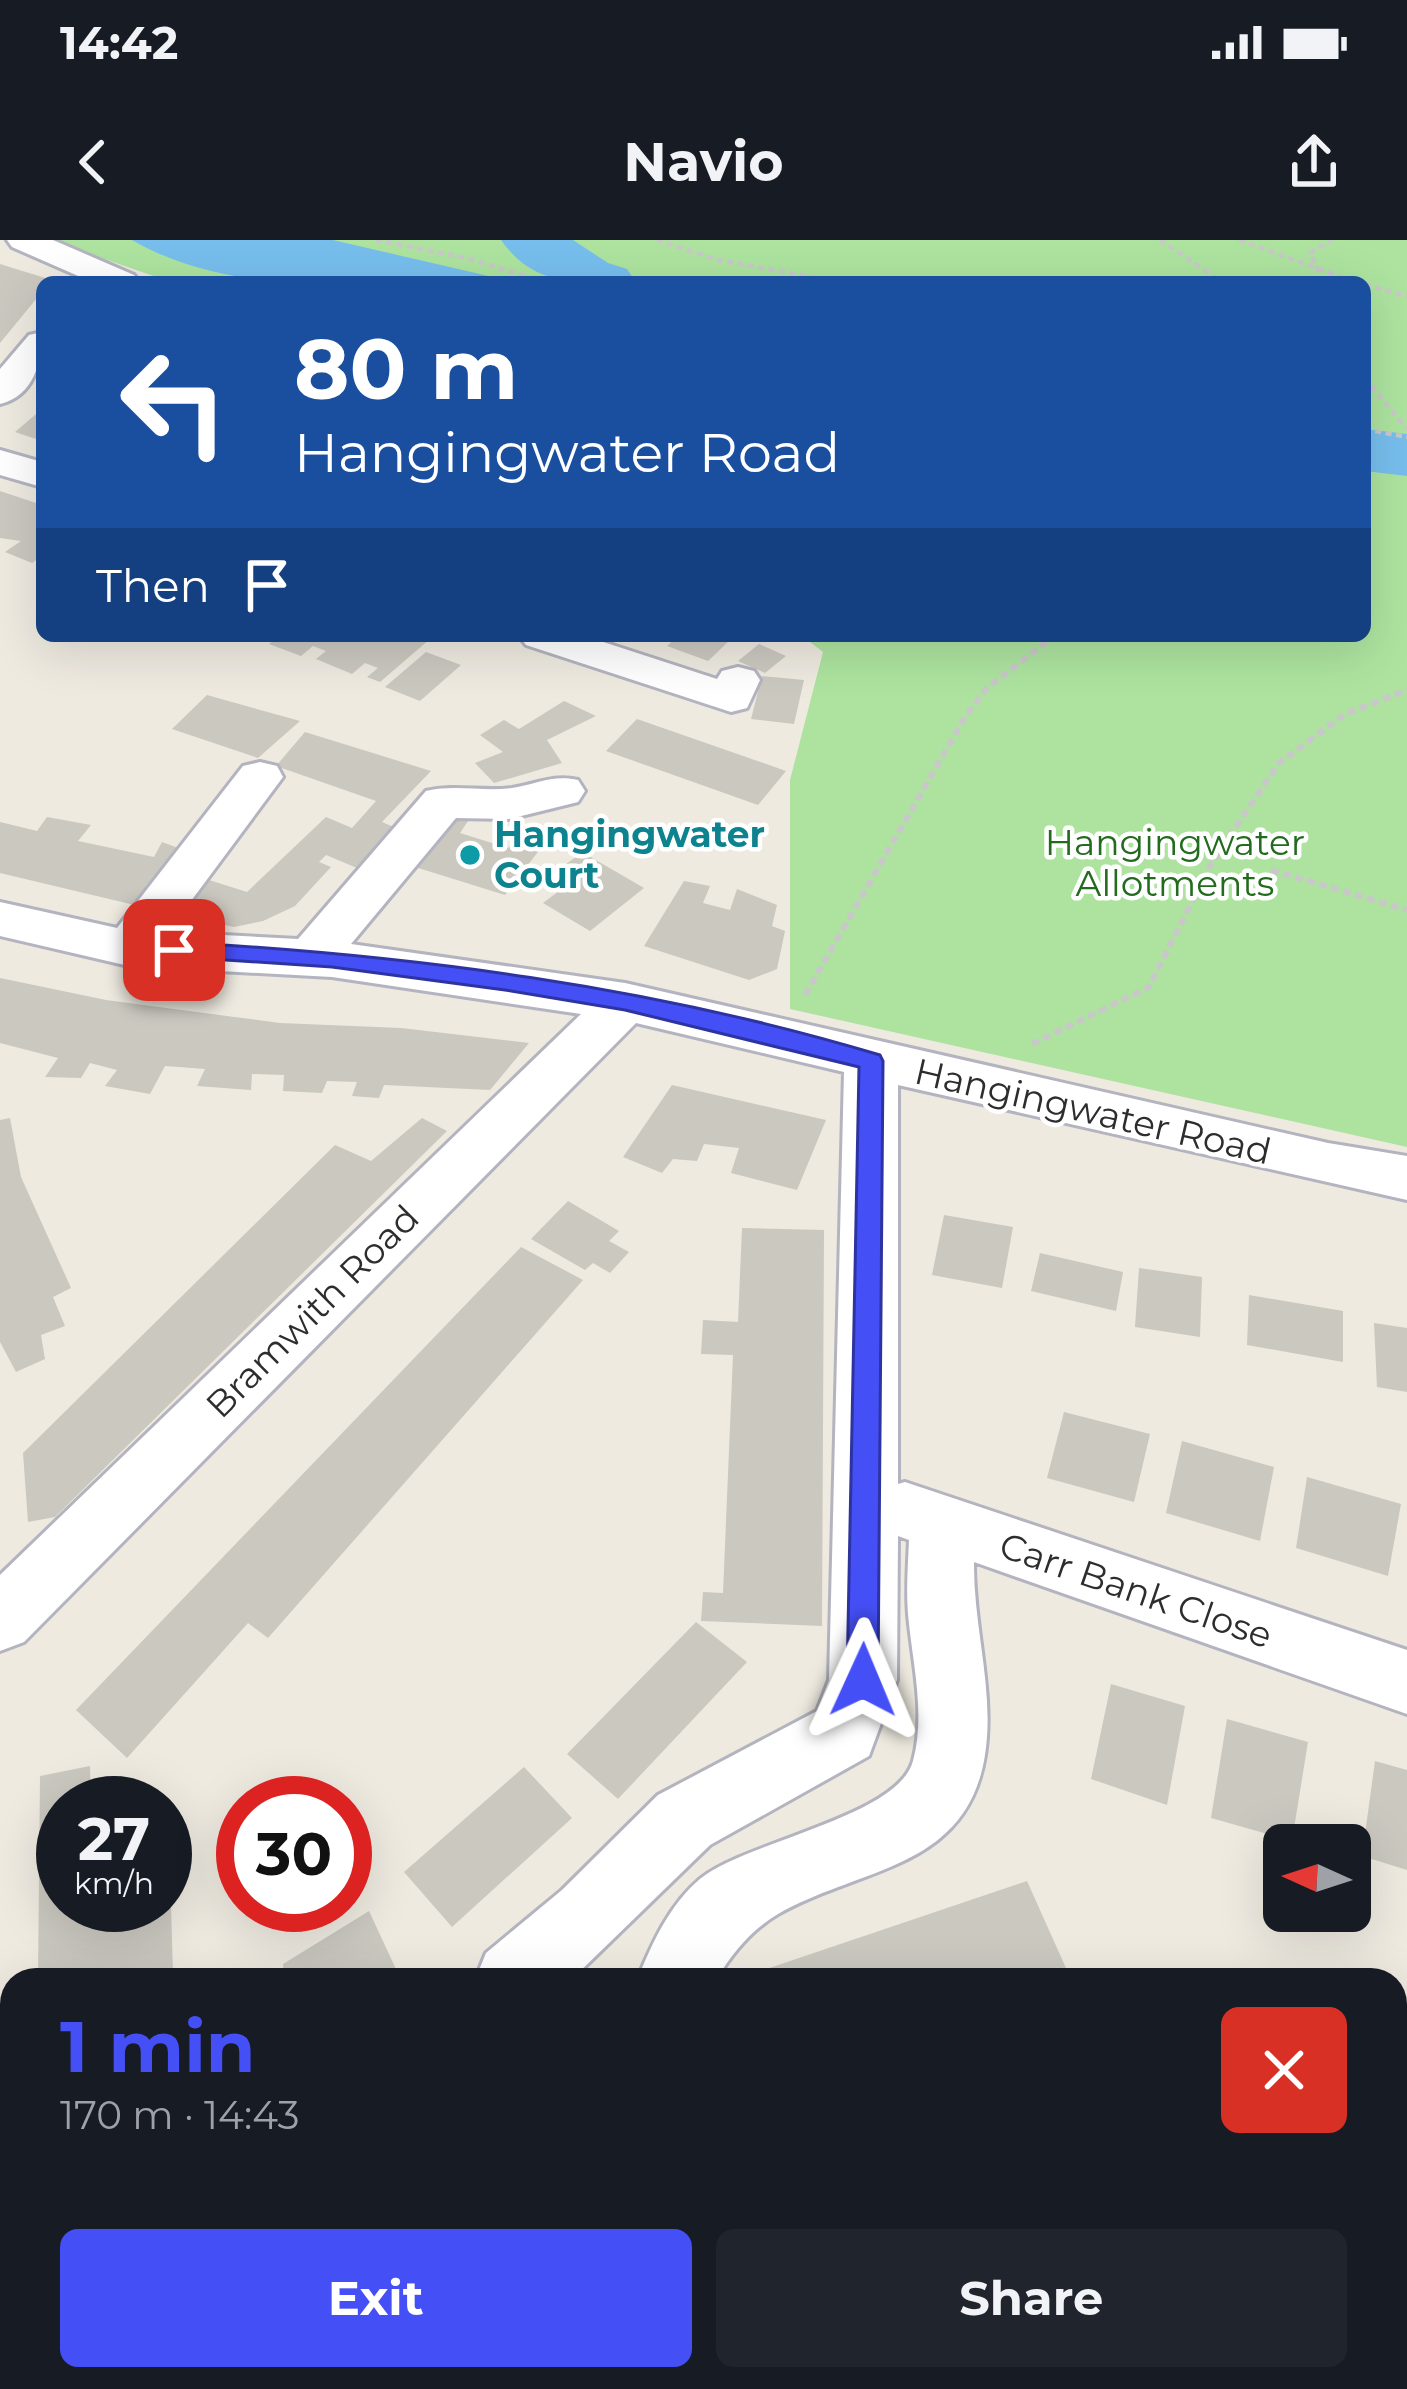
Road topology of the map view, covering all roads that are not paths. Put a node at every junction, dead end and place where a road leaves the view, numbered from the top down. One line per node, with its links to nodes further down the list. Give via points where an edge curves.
1 (24, 240): 2 (street)
2 (102, 276)
3 (36, 350): 4 (street)
4 (0, 393)
5 (0, 462): 6 (street)
6 (36, 474)
7 (559, 642): 8 (street, via 731,698)
8 (738, 680)
9 (260, 777): 12 (street)
10 (561, 790): 13 (street, via 509,805 443,802)
11 (0, 920): 12 (street, Hangingwater Road)
12 (129, 948): 13 (street, Hangingwater Road)
13 (311, 958): 14 (street, Hangingwater Road)
14 (625, 1002): 15 (street, Hangingwater Road); 19 (street, Bramwith Road)
15 (871, 1061): 16 (street, Hangingwater Road); 17 (street)
16 (1407, 1178)
17 (866, 1495): 18 (street, Carr Bank Close); 21 (street, via 863,1680 844,1733 684,1820)
18 (942, 1524): 20 (street, Carr Bank Close); 22 (street, via 941,1610 955,1718 944,1783 914,1819 728,1903)
19 (0, 1620)
20 (1407, 1682)
21 (528, 1968)
22 (681, 1968)

